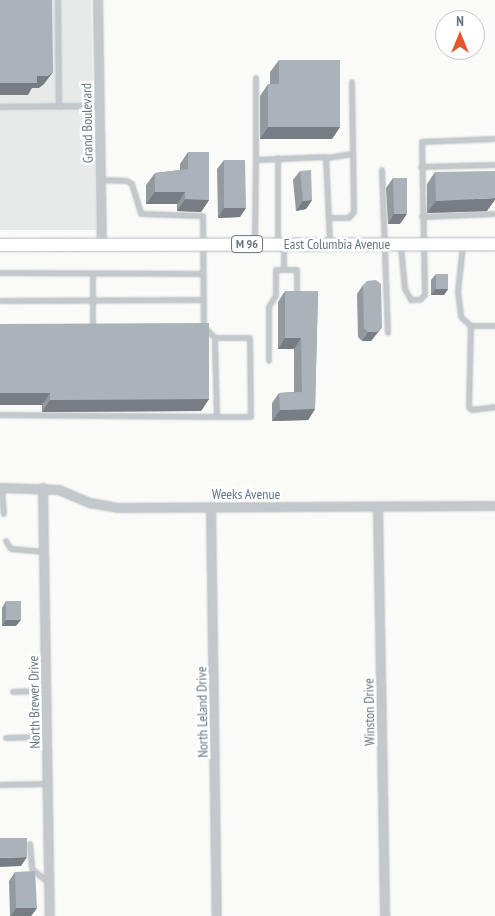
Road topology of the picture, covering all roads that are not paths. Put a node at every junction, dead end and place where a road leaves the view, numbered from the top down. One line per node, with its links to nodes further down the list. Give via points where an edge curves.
1 (58, 0): 7 (lane)
2 (98, 0): 5 (street, Grand Boulevard)
3 (256, 78): 12 (lane)
4 (352, 82): 9 (lane)
5 (100, 106): 7 (lane); 16 (street, Grand Boulevard)
6 (0, 107): 7 (lane)
7 (59, 107)
8 (495, 139): 14 (lane, via 422,142)
9 (353, 154): 11 (lane); 19 (lane, via 354,212 349,218)
10 (278, 158): 11 (lane); 12 (lane); 22 (lane)
11 (328, 158): 19 (lane)
12 (256, 160): 21 (lane)
13 (495, 165): 14 (lane)
14 (422, 167): 18 (lane)
15 (382, 170): 24 (lane)
16 (101, 180): 20 (lane, via 127,180 132,184 141,214 203,216); 30 (street, Grand Boulevard)
17 (495, 214): 18 (lane)
18 (422, 217): 26 (lane)
19 (329, 218): 23 (lane)
20 (204, 244): 21 (main road, East Columbia Avenue / M 96); 30 (main road, East Columbia Avenue / M 96); 34 (lane)
21 (255, 244): 22 (main road, East Columbia Avenue / M 96)
22 (281, 244): 23 (main road, East Columbia Avenue / M 96); 31 (lane)
23 (330, 244): 24 (main road, East Columbia Avenue / M 96)
24 (385, 244): 25 (main road, East Columbia Avenue / M 96); 48 (lane)
25 (401, 244): 26 (main road, East Columbia Avenue / M 96); 26 (lane, via 405,289 414,300 425,295)
26 (422, 244): 27 (main road, East Columbia Avenue / M 96)
27 (463, 244): 28 (main road, East Columbia Avenue / M 96); 41 (lane, via 460,308 461,317)
28 (495, 244)
29 (0, 245): 30 (main road, East Columbia Avenue / M 96)
30 (102, 246)
31 (284, 270): 35 (lane, via 276,270); 37 (lane, via 297,270 297,296)
32 (0, 274): 33 (lane)
33 (93, 274): 34 (lane); 40 (lane)
34 (203, 274): 38 (lane)
35 (276, 296): 36 (lane); 50 (lane, via 269,307)
36 (283, 296)
37 (290, 296)
38 (204, 300): 40 (lane); 47 (lane)
39 (0, 301): 40 (lane)
40 (93, 301): 44 (lane)
41 (471, 326): 42 (lane); 51 (lane, via 469,407 472,410)
42 (495, 326)
43 (83, 328): 44 (lane)
44 (93, 328): 45 (lane)
45 (102, 328)
46 (195, 328): 47 (lane)
47 (204, 328): 49 (lane)
48 (388, 333)
49 (215, 338): 53 (lane); 53 (lane, via 250,338 251,417)
50 (269, 361)
51 (495, 407)
52 (0, 415): 53 (lane)
53 (217, 417)
54 (1, 488): 55 (street, Weeks Avenue); 59 (lane)
55 (43, 488): 57 (street, Weeks Avenue, via 59,490 104,507); 61 (street, North Brewer Drive)
56 (495, 506): 58 (street, Weeks Avenue)
57 (211, 507): 58 (street, Weeks Avenue); 71 (street, North Leland Drive)
58 (378, 507): 72 (street, Winston Drive)
59 (4, 514)
60 (6, 541): 61 (lane, via 10,549)
61 (44, 552): 62 (street, North Brewer Drive)
62 (46, 691): 63 (lane); 64 (street, North Brewer Drive)
63 (14, 692)
64 (47, 737): 65 (lane); 66 (street, North Brewer Drive)
65 (6, 738)
66 (48, 784): 67 (lane); 69 (street, North Brewer Drive)
67 (0, 785)
68 (30, 844): 69 (lane, via 32,869)
69 (50, 884): 70 (street, North Brewer Drive)
70 (50, 916)
71 (217, 916)
72 (386, 916)

